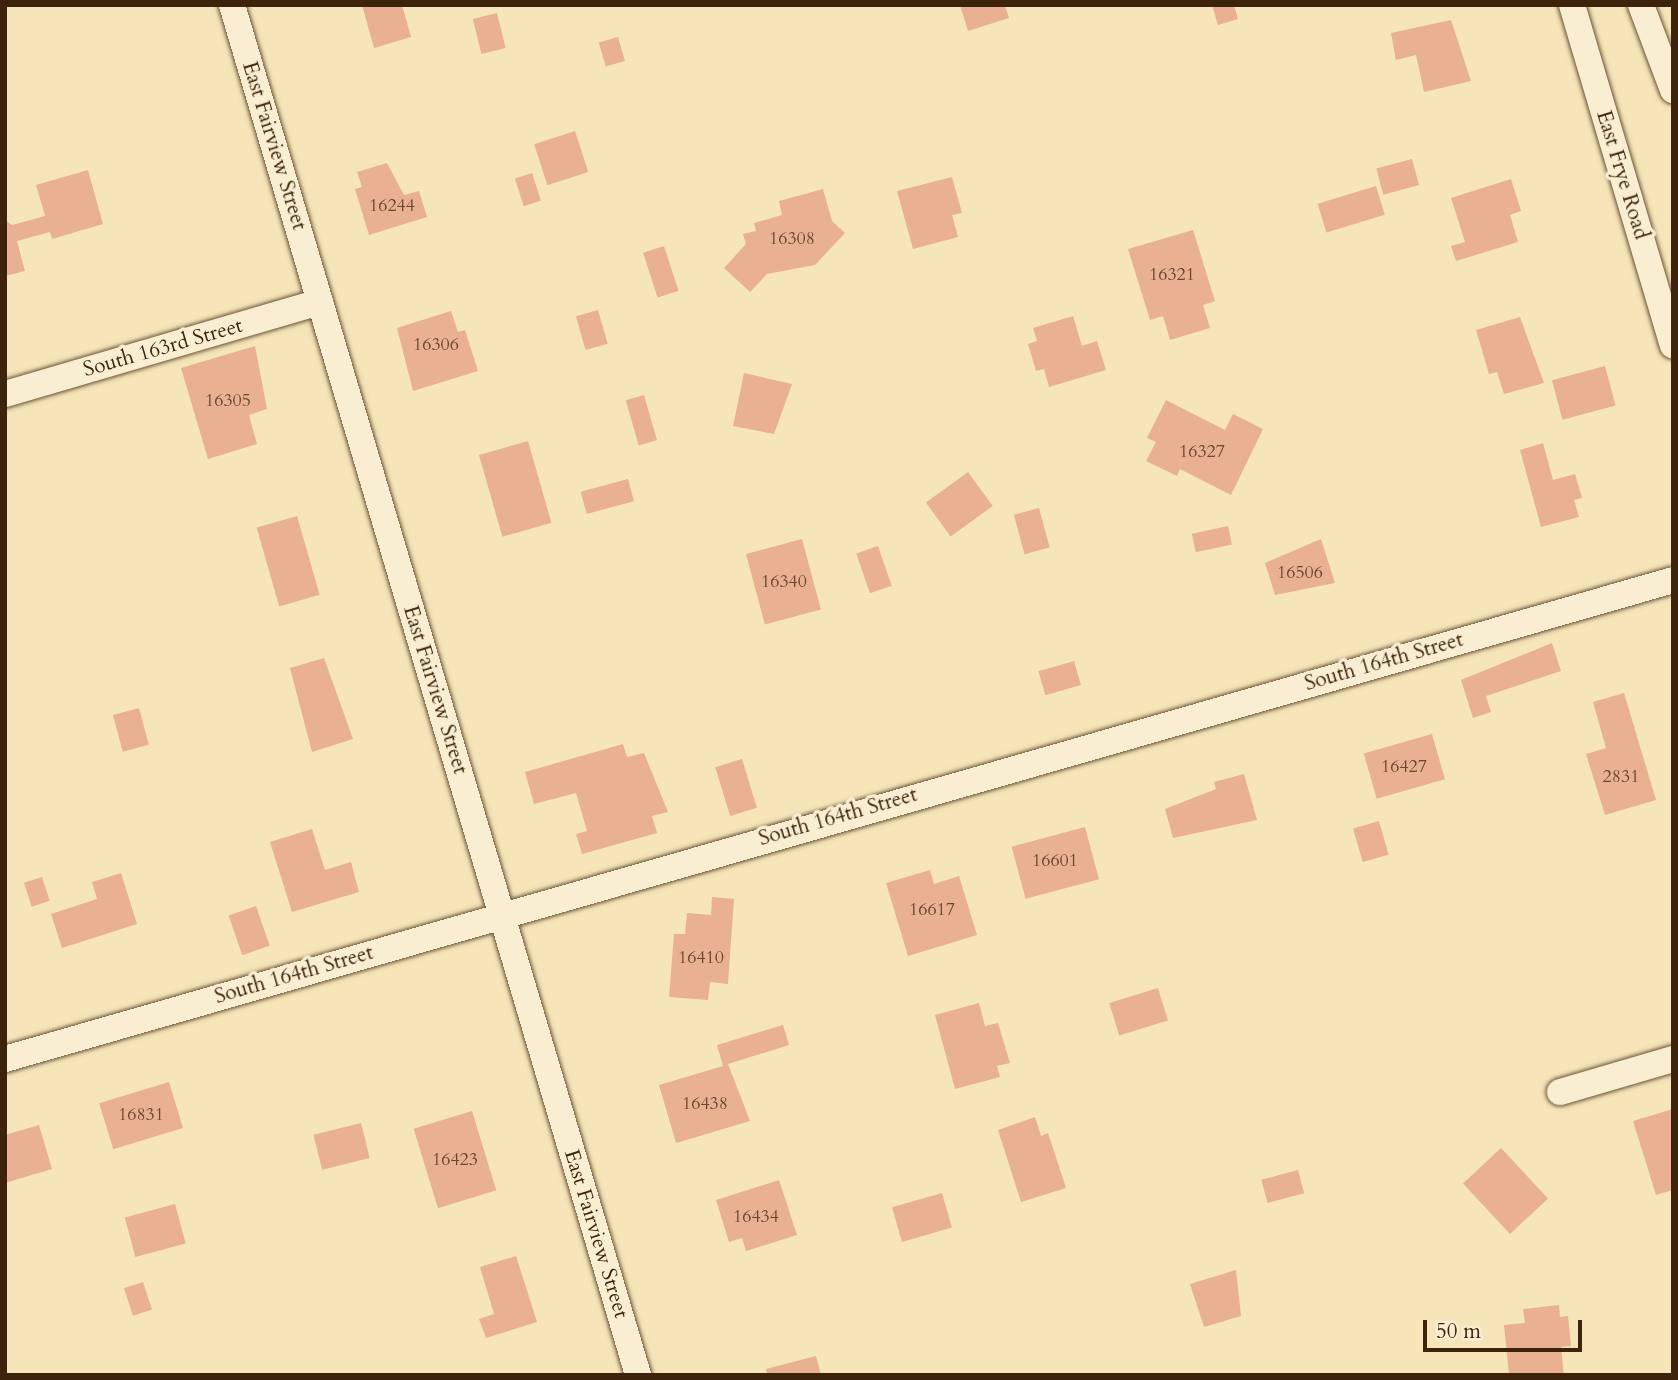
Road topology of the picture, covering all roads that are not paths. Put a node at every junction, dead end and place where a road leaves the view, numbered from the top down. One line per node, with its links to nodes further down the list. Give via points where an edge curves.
1 (232, 5): 5 (street, East Fairview Street)
2 (1572, 5): 6 (street, East Frye Road)
3 (1641, 5): 4 (street)
4 (1673, 90)
5 (320, 302): 7 (street, South 163rd Street); 9 (street, East Fairview Street)
6 (1673, 345)
7 (5, 394)
8 (1673, 580): 9 (street, South 164th Street)
9 (502, 915): 10 (street, South 164th Street); 13 (street, East Fairview Street)
10 (5, 1059)
11 (1673, 1059): 12 (street)
12 (1560, 1092)
13 (638, 1375)

